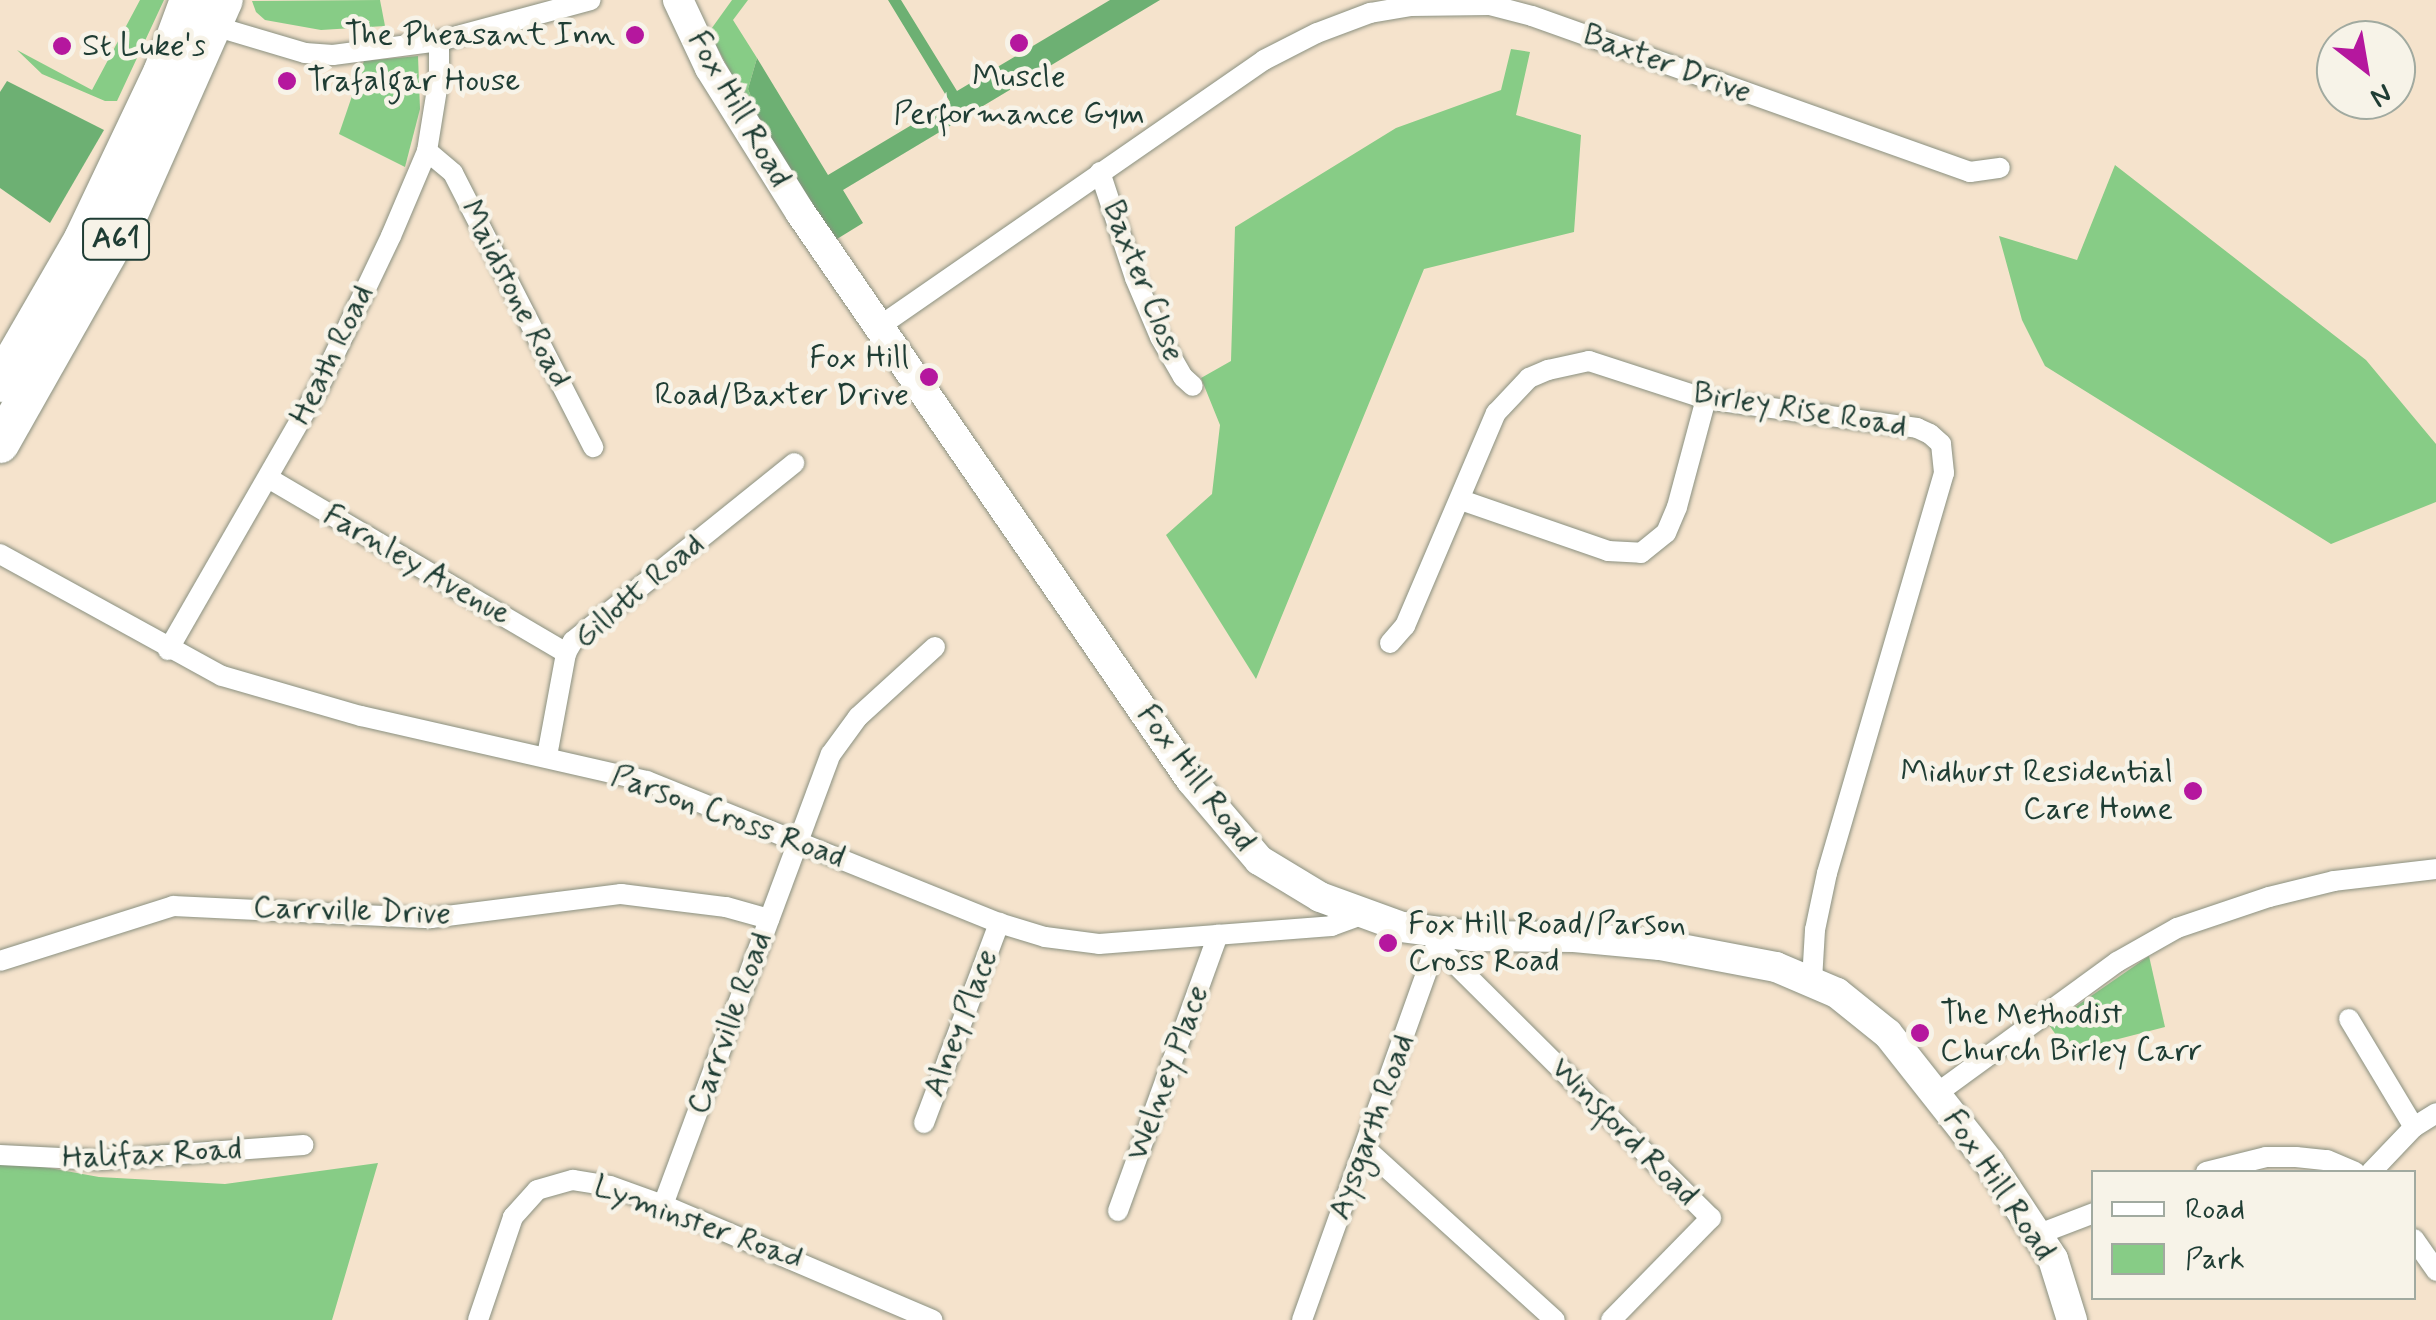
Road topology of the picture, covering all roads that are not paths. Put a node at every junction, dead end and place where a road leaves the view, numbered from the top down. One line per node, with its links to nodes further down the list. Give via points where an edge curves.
1 (592, 0): 4 (street)
2 (686, 4): 8 (street, Fox Hill Road, via 737,114)
3 (203, 11): 4 (street, via 306,52 332,55); 9 (highway, A61); 12 (highway, A61, via 125,222)
4 (440, 41): 5 (street, Heath Road)
5 (427, 151): 13 (street, Maidstone Road, via 453,172); 15 (street, Heath Road, via 319,387)
6 (2000, 168): 7 (street, Baxter Drive, via 1970,172 1532,16 1454,2 1370,14 1316,33 1264,60)
7 (1100, 172): 8 (street, Baxter Drive); 10 (street, Baxter Close, via 1160,337)
8 (880, 326): 25 (street, Fox Hill Road, via 1228,827 1286,881)
9 (0, 382)
10 (1194, 386)
11 (1706, 399): 16 (street, Birley Rise Road, via 1614,365 1589,361 1548,370 1529,378 1496,413); 16 (street, via 1677,508 1666,533 1641,553 1608,550); 31 (street, Birley Rise Road, via 1917,428 1941,444 1946,458 1827,873)
12 (0, 444)
13 (592, 447)
14 (794, 464): 21 (street, Gillott Road, via 584,630)
15 (268, 478): 20 (street, Heath Road); 21 (street, Farnley Avenue)
16 (1460, 500): 18 (street, Birley Rise Road, via 1405,626)
17 (0, 554): 20 (street, Parson Cross Road)
18 (1390, 643)
19 (935, 647): 23 (street, Carrville Road, via 839,739)
20 (168, 650): 22 (street, Parson Cross Road, via 278,696)
21 (566, 653): 22 (street, Gillott Road)
22 (547, 756): 23 (street, Parson Cross Road, via 647,780)
23 (801, 842): 26 (street, Carrville Road); 27 (street, Parson Cross Road)
24 (2436, 869): 33 (street, via 2334,881 2177,928 2117,962)
25 (1362, 915): 28 (street, Parson Cross Road, via 1331,926); 29 (street, Fox Hill Road)
26 (769, 920): 30 (street, Carrville Drive, via 621,894 441,918 173,906); 43 (street, Carrville Road)
27 (999, 922): 28 (street, Parson Cross Road, via 1076,943); 35 (street, Alney Place)
28 (1218, 935): 44 (street, Welney Place)
29 (1439, 940): 31 (street, Fox Hill Road, via 1612,939 1726,956); 38 (street, Aysgarth Road); 53 (street, Winsford Road, via 1710,1218)
30 (0, 960)
31 (1812, 980): 33 (street, Fox Hill Road, via 1888,1034)
32 (2349, 1020): 36 (street)
33 (1936, 1094): 46 (street, Fox Hill Road)
34 (2436, 1113): 36 (street)
35 (924, 1123)
36 (2414, 1126): 42 (street)
37 (303, 1146): 39 (street, Halifax Road, via 100,1160)
38 (1366, 1148): 51 (street, Aysgarth Road); 52 (street)
39 (0, 1155)
40 (2214, 1170): 41 (street, via 2296,1157)
41 (2350, 1170)
42 (2374, 1170)
43 (663, 1206): 49 (street, Lyminster Road, via 592,1181 537,1190 513,1216); 50 (street, Lyminster Road)
44 (1118, 1210)
45 (2091, 1214): 46 (street)
46 (2039, 1234): 54 (street, Fox Hill Road)
47 (2416, 1242): 48 (street)
48 (2436, 1271)
49 (478, 1320)
50 (934, 1320)
51 (1302, 1320)
52 (1554, 1320)
53 (1612, 1320)
54 (2072, 1320)

